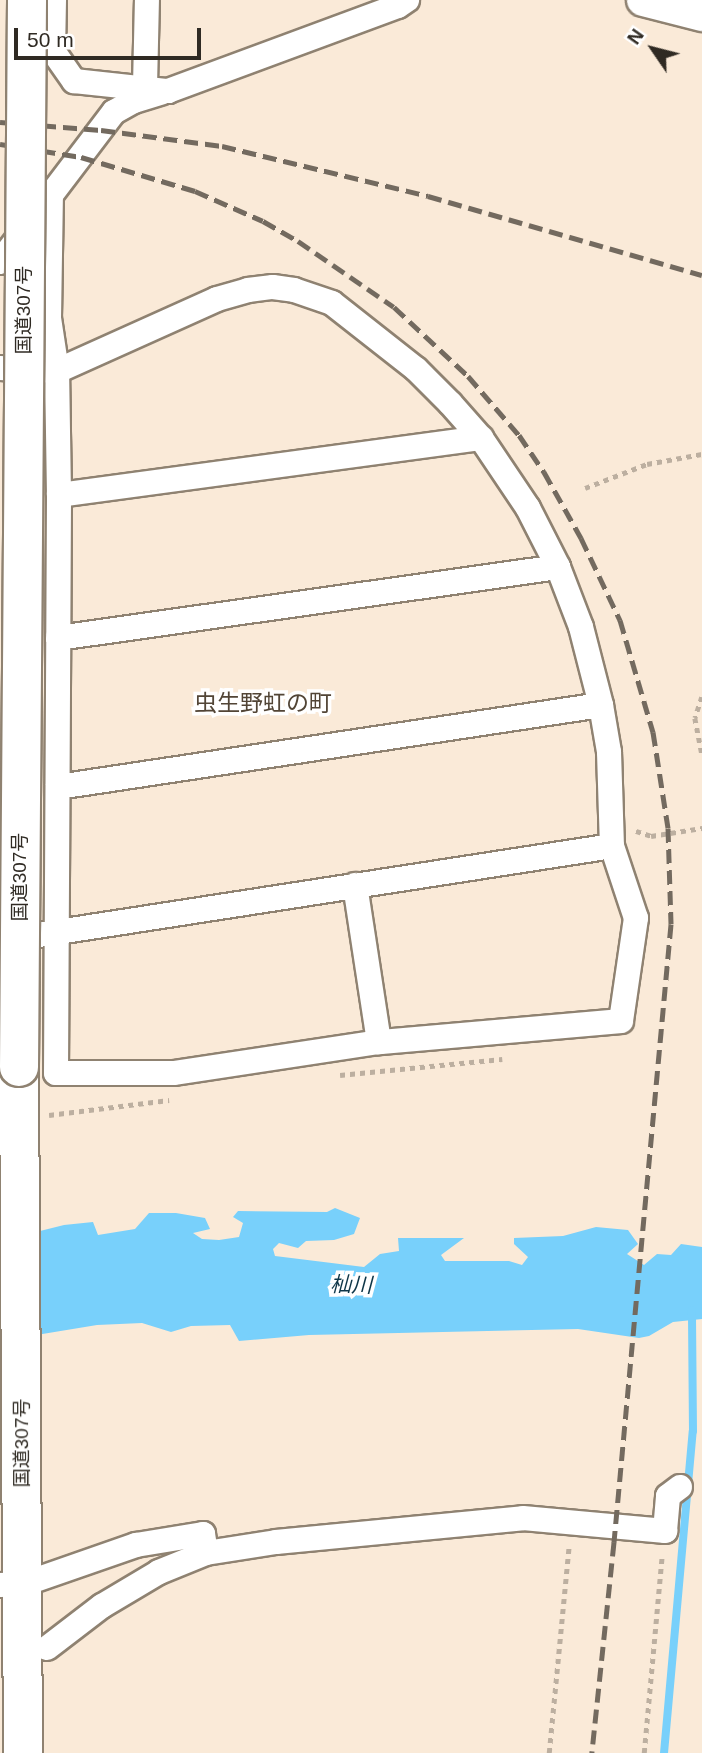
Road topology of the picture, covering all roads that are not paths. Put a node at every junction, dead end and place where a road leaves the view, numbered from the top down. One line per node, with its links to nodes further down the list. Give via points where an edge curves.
1 (27, 0): 23 (highway, 国道307号, bridge)
2 (54, 0): 7 (street, via 53,51 74,81)
3 (147, 0): 7 (street)
4 (407, 0): 7 (street)
5 (643, 0): 6 (street)
6 (702, 15)
7 (157, 89): 8 (street, via 114,112)
8 (51, 194): 9 (street); 11 (street, via 49,317)
9 (4, 252)
10 (0, 368): 11 (street)
11 (57, 371): 12 (street, via 217,299 248,290 294,290 332,303 349,315 416,369); 13 (street)
12 (481, 438): 13 (street); 14 (street, via 528,508)
13 (59, 495): 15 (street)
14 (558, 567): 15 (street); 16 (street, via 581,627)
15 (58, 638): 17 (street)
16 (601, 705): 17 (street); 18 (street, via 608,752)
17 (58, 787): 20 (street)
18 (611, 846): 19 (street); 22 (street, via 636,918 621,1021)
19 (355, 885): 20 (street); 22 (street)
20 (55, 931): 21 (street); 22 (street, via 55,1073 173,1073)
21 (0, 941)
22 (379, 1042)
23 (15, 1103): 26 (highway, 国道307号)
24 (680, 1487): 25 (street, via 668,1496 665,1531 523,1518)
25 (206, 1553): 26 (street, via 203,1534 136,1545); 27 (street, via 159,1572 102,1606)
26 (16, 1576): 28 (highway, 国道307号)
27 (47, 1648)
28 (23, 1753)

